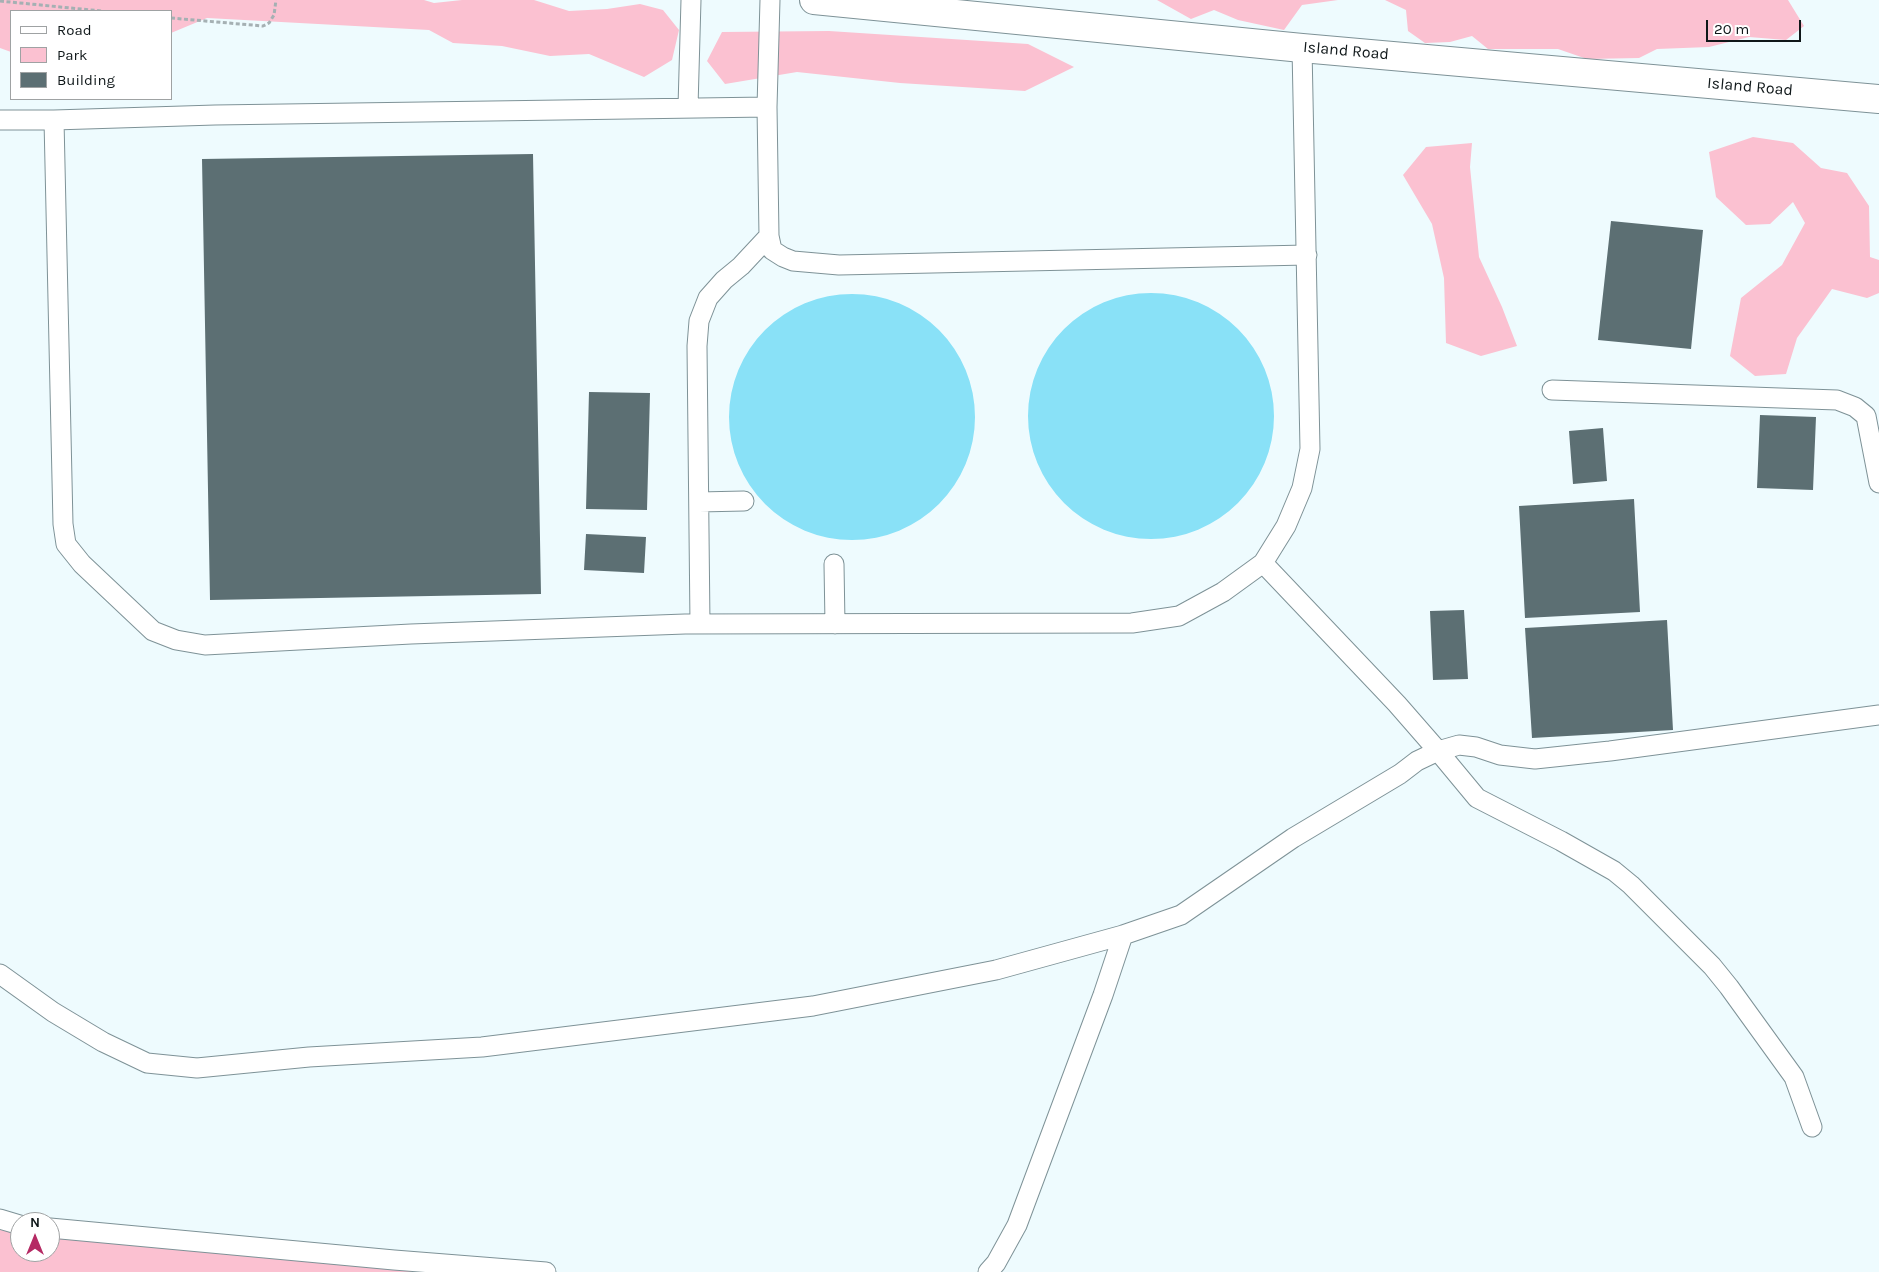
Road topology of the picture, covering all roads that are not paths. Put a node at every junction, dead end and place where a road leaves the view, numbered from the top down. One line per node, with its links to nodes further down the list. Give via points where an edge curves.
1 (691, 0): 7 (lane)
2 (770, 0): 6 (lane)
3 (814, 0): 4 (street, Island Road)
4 (1302, 48): 5 (street, Island Road); 11 (lane)
5 (1879, 99)
6 (767, 107): 7 (lane); 10 (lane)
7 (688, 108): 9 (lane)
8 (0, 120): 9 (lane)
9 (54, 120): 18 (lane, via 66,544 82,564 153,631 176,640 205,645)
10 (770, 236): 11 (lane, via 772,250 782,257 839,265); 15 (lane, via 708,298 699,322)
11 (1307, 255): 16 (lane, via 1310,449 1302,488 1286,526)
12 (1552, 390): 13 (lane, via 1837,400 1855,407 1866,416)
13 (1879, 483)
14 (744, 501): 15 (lane)
15 (699, 502): 18 (lane)
16 (1263, 563): 19 (lane, via 1223,592 1180,616 1132,623); 21 (lane)
17 (834, 564): 19 (lane)
18 (700, 624): 19 (lane)
19 (835, 624)
20 (1879, 715): 21 (lane, via 1535,759 1458,745)
21 (1438, 751): 22 (lane, via 1293,838 1181,915); 24 (lane, via 1477,798 1614,871 1712,966 1794,1077)
22 (1123, 935): 23 (lane, via 996,970 813,1006 482,1047 308,1057 197,1068 147,1063 103,1042 53,1012); 27 (lane, via 1017,1225)
23 (0, 974)
24 (1812, 1127)
25 (60, 1229): 26 (lane)
26 (546, 1272)
27 (988, 1272)

